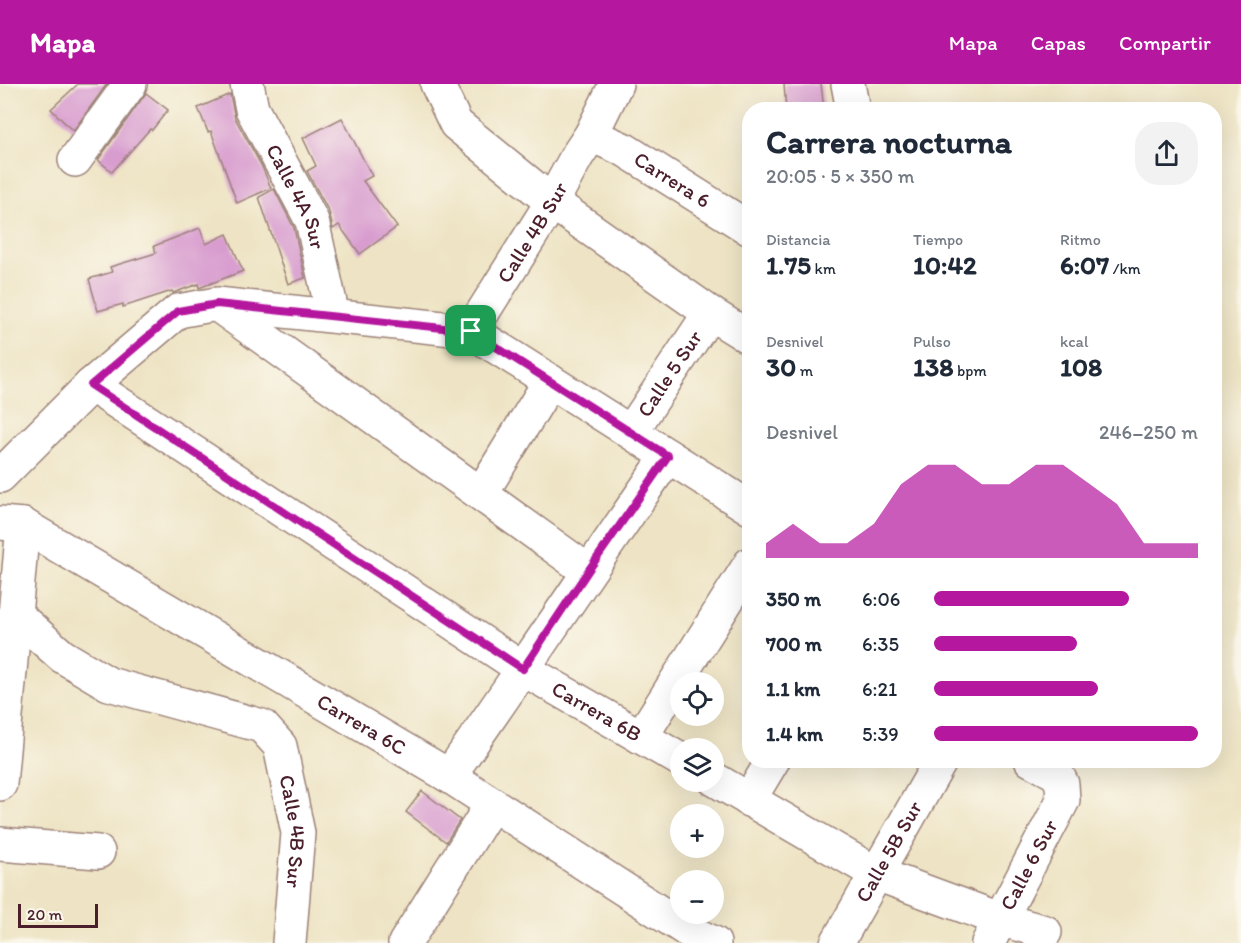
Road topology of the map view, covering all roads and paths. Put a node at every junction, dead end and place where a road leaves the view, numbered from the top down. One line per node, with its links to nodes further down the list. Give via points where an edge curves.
1 (130, 84): 8 (street)
2 (247, 84): 13 (street, Calle 4A Sur, via 252,109 312,221)
3 (438, 84): 9 (street, via 456,124)
4 (616, 84): 7 (street, Calle 4B Sur)
5 (848, 84): 6 (street)
6 (851, 102)
7 (591, 135): 9 (street, Calle 4B Sur); 10 (street, Carrera 6, via 625,150)
8 (75, 160)
9 (552, 202): 12 (street); 14 (street, Calle 4B Sur)
10 (742, 224)
11 (217, 304): 13 (street); 17 (street, via 178,311); 21 (street)
12 (710, 313): 15 (street); 18 (street, Calle 5 Sur)
13 (333, 316): 14 (street)
14 (471, 331): 16 (street)
15 (742, 333)
16 (550, 381): 18 (street); 21 (street)
17 (91, 385): 20 (street); 27 (street, Carrera 6B)
18 (631, 432): 19 (street)
19 (668, 456): 22 (street); 24 (street)
20 (0, 476)
21 (481, 495): 24 (street)
22 (742, 503)
23 (12, 524): 26 (street); 33 (street, Carrera 6C)
24 (588, 571): 27 (street)
25 (742, 577): 28 (street)
26 (15, 614): 34 (street); 43 (street, Calle 4B Sur, via 62,656 109,684 262,726 280,746 298,833)
27 (523, 669): 28 (street, Carrera 6B); 33 (street)
28 (641, 737): 29 (street, Carrera 6B)
29 (670, 754)
30 (768, 768): 36 (street)
31 (937, 768): 40 (street, Calle 5B Sur)
32 (1046, 768): 41 (street, Calle 6 Sur, via 1057,774 1063,800)
33 (449, 776): 37 (street, Carrera 6C)
34 (0, 784)
35 (724, 786): 36 (street)
36 (749, 800): 40 (street)
37 (492, 804): 44 (street); 45 (street, Carrera 6C, via 690,932)
38 (0, 844): 39 (street)
39 (98, 852)
40 (877, 874): 41 (street); 46 (street, Calle 5B Sur)
41 (993, 931): 42 (street)
42 (1045, 932)
43 (289, 943)
44 (405, 943)
45 (714, 943)
46 (837, 943)

